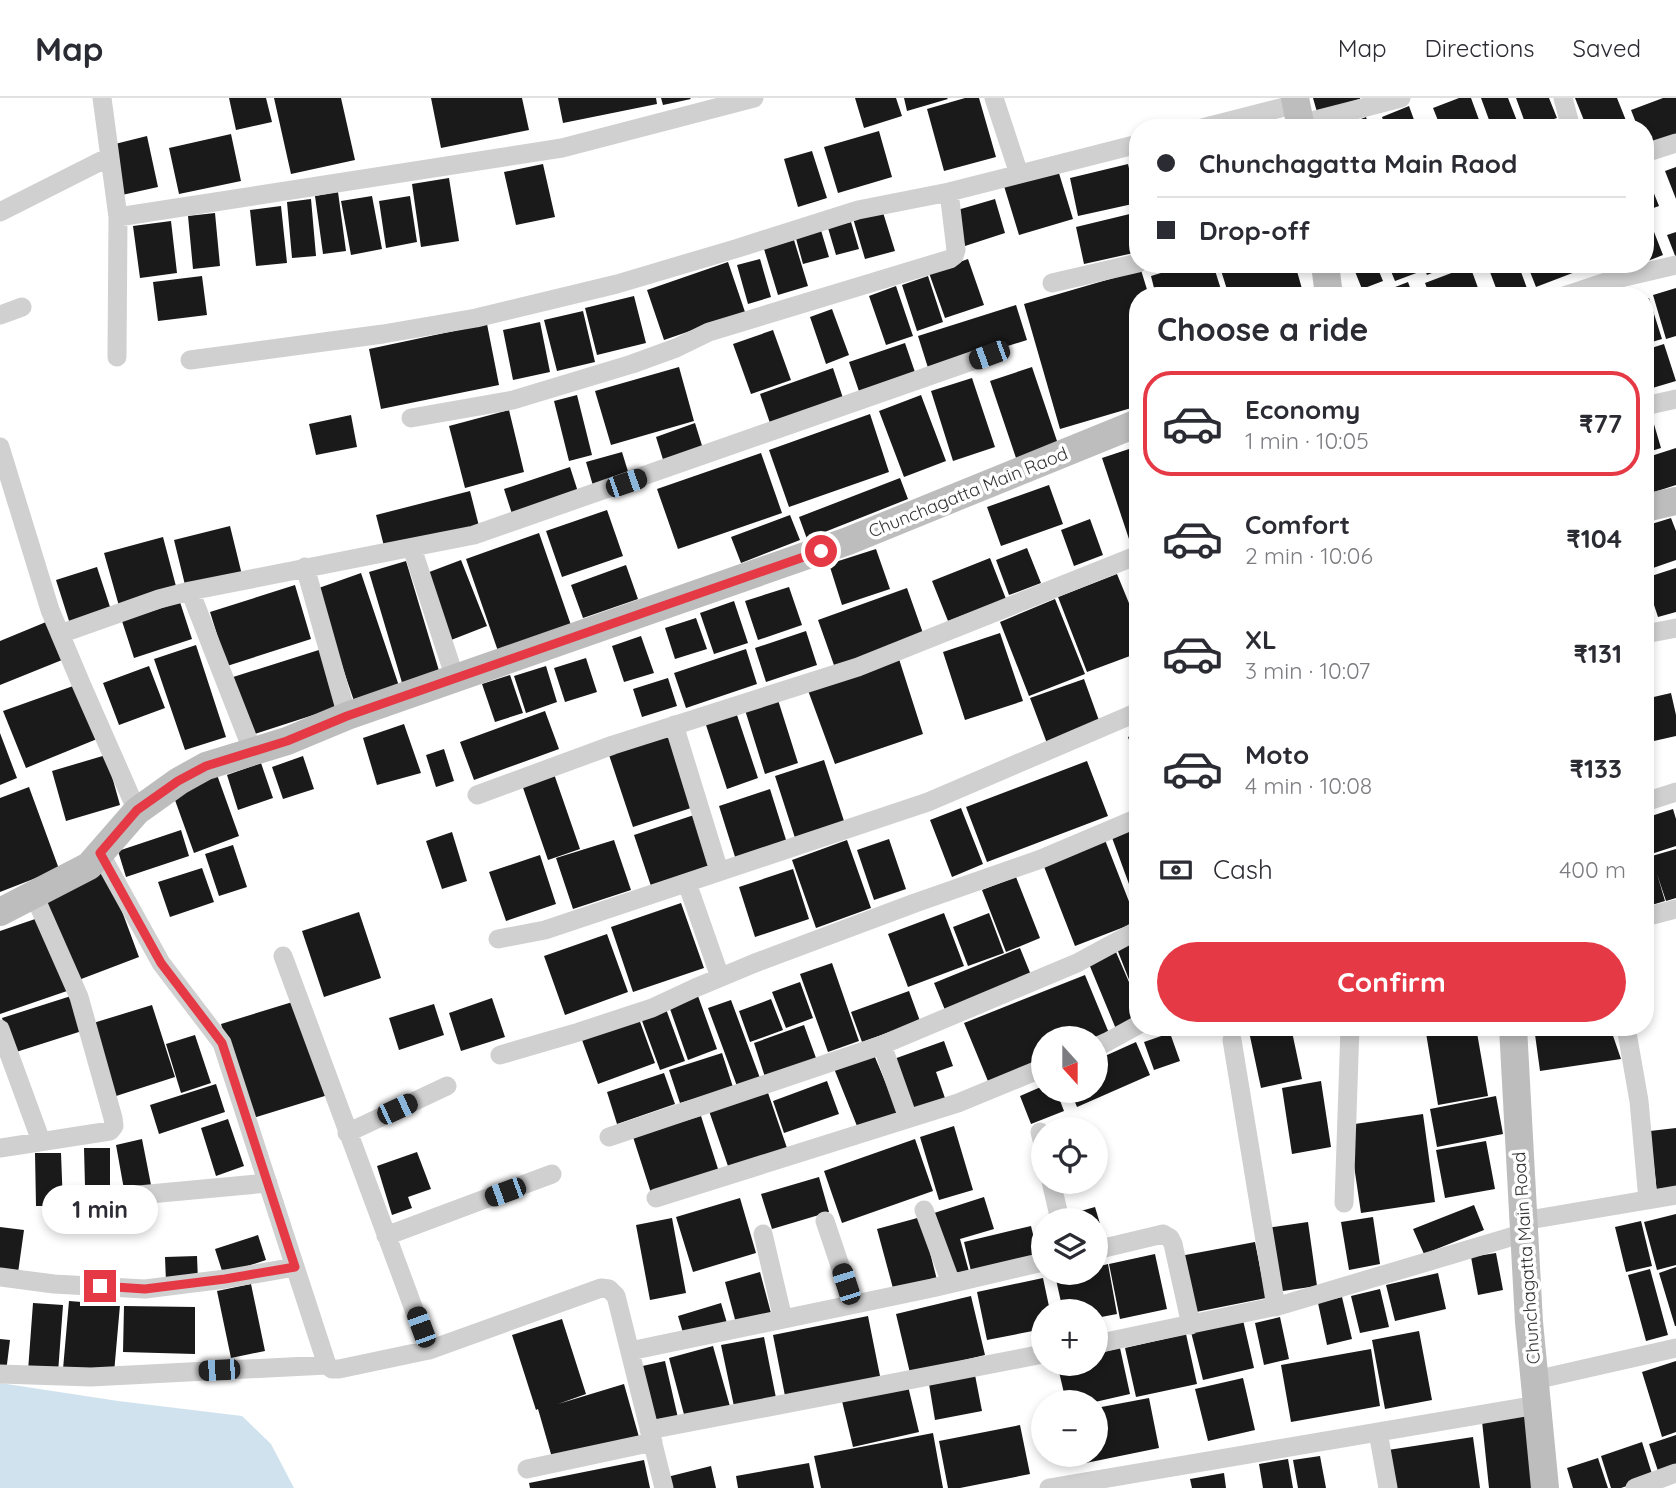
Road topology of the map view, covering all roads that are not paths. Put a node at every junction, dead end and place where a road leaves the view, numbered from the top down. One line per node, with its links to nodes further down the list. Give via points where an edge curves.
1 (102, 98): 12 (street)
2 (754, 98): 16 (street, via 562,148)
3 (994, 98): 13 (street)
4 (1401, 98): 6 (street)
5 (1563, 98): 8 (street)
6 (1298, 113): 7 (street)
7 (1260, 119)
8 (1569, 119)
9 (1676, 143): 11 (street)
10 (1129, 146): 13 (street)
11 (1654, 150)
12 (109, 157): 15 (street); 16 (street)
13 (1019, 174): 14 (street)
14 (949, 192): 27 (street, via 858,210 617,284 476,318); 30 (street, via 956,250 950,259 709,332 632,364 513,400)
15 (0, 212)
16 (118, 217): 26 (street)
17 (1129, 265): 21 (street)
18 (1676, 265): 19 (street)
19 (1654, 267)
20 (1607, 273): 22 (street)
21 (1052, 283)
22 (1581, 287)
23 (22, 307): 24 (street)
24 (0, 315)
25 (989, 355): 35 (street, via 474,535)
26 (117, 357)
27 (190, 360)
28 (1676, 399): 29 (street)
29 (1654, 404)
30 (411, 418)
31 (1129, 427): 42 (street, Chunchagatta Main Raod, via 848,541)
32 (0, 447): 41 (street)
33 (1676, 501): 34 (street)
34 (1654, 506)
35 (412, 548): 37 (street); 42 (street)
36 (1129, 559): 45 (street, via 858,667)
37 (305, 567): 38 (street); 43 (street)
38 (190, 591): 41 (street); 46 (street)
39 (1676, 628): 40 (street)
40 (1654, 632)
41 (60, 634): 50 (street)
42 (455, 678): 43 (street, Chunchagatta Main Raod)
43 (347, 716): 46 (street, Chunchagatta Main Raod)
44 (1129, 716): 53 (street, via 928,802)
45 (674, 725): 48 (street); 53 (street)
46 (253, 752): 50 (street, Chunchagatta Main Raod, via 206,766)
47 (1676, 792): 49 (street)
48 (477, 795)
49 (1654, 799)
50 (137, 810): 52 (street, Chunchagatta Main Raod)
51 (1129, 822): 62 (street, via 1041,859)
52 (100, 853): 55 (street, Chunchagatta Main Raod, via 89,866); 80 (street, via 161,963 222,1043)
53 (719, 871): 54 (street)
54 (687, 883): 60 (street, via 545,930); 62 (street)
55 (34, 895): 57 (street, Chunchagatta Main Raod); 77 (street, via 79,997 114,1126 110,1131)
56 (1676, 909): 58 (street)
57 (0, 912)
58 (1654, 915)
59 (1129, 935): 70 (street, via 1077,963)
60 (498, 939)
61 (283, 956): 75 (street)
62 (720, 977): 71 (street, via 652,1009)
63 (0, 1030): 77 (street)
64 (1129, 1030): 69 (street)
65 (1350, 1036): 85 (street)
66 (1513, 1036): 88 (street, Chunchagatta Main Road)
67 (1628, 1036): 84 (street, via 1639,1101)
68 (1232, 1040): 97 (street)
69 (1108, 1041)
70 (881, 1045): 74 (street); 76 (street)
71 (500, 1055)
72 (1031, 1073): 74 (street)
73 (447, 1086): 75 (street)
74 (908, 1118): 83 (street)
75 (347, 1133): 90 (street)
76 (609, 1137)
77 (41, 1141): 78 (street)
78 (0, 1148)
79 (552, 1174): 90 (street)
80 (268, 1183): 82 (street); 93 (street)
81 (1676, 1195): 84 (street)
82 (128, 1196)
83 (656, 1198)
84 (1647, 1200): 88 (street)
85 (1344, 1203)
86 (924, 1210): 95 (street)
87 (825, 1222): 96 (street)
88 (1524, 1227): 97 (street); 107 (street, Chunchagatta Main Road)
89 (763, 1234): 98 (street)
90 (386, 1236): 102 (street)
91 (1108, 1247): 99 (street, via 1163,1234 1170,1238)
92 (1031, 1265): 95 (street)
93 (295, 1267): 94 (street, via 145,1289); 105 (street)
94 (0, 1277)
95 (951, 1283): 96 (street)
96 (853, 1304): 98 (street)
97 (1276, 1307): 99 (street)
98 (783, 1319): 103 (street)
99 (1191, 1325): 100 (street)
100 (1108, 1342)
101 (1676, 1348): 107 (street)
102 (429, 1350): 103 (street, via 601,1288 616,1296); 105 (street, via 339,1369)
103 (629, 1350): 109 (street)
104 (1031, 1357): 109 (street)
105 (327, 1365): 106 (street, via 91,1377)
106 (0, 1374)
107 (1536, 1393): 108 (street); 115 (street, Chunchagatta Main Road)
108 (1378, 1432): 113 (street); 114 (street)
109 (651, 1436): 110 (street); 112 (street)
110 (527, 1469)
111 (1676, 1473): 116 (street)
112 (664, 1488)
113 (1049, 1488)
114 (1388, 1488)
115 (1545, 1488)
116 (1635, 1488)

